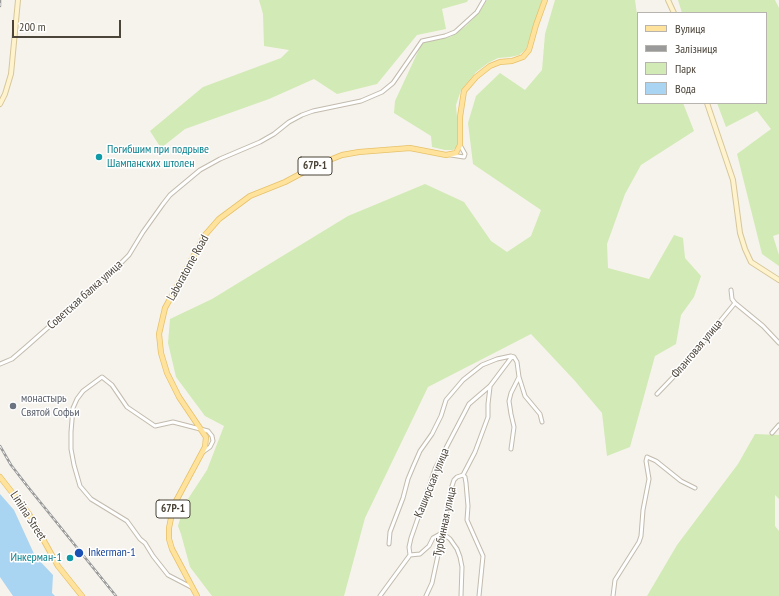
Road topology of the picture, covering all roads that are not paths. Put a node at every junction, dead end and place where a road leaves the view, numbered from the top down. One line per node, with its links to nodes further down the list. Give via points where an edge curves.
1 (18, 0): 6 (main road, via 11,74)
2 (484, 0): 15 (street, Советская балка улица, via 477,12 455,32 422,41 393,83 382,92 361,101 313,111 290,122 260,142 200,170 162,204 121,264 12,359)
3 (545, 0): 8 (main road, via 529,50 523,57 490,66 464,91 460,117)
4 (668, 0): 5 (main road)
5 (674, 12)
6 (0, 104)
7 (707, 104): 10 (main road, via 733,180 740,233 745,249 752,262)
8 (460, 145): 9 (main road, via 456,153); 9 (street, via 466,154 464,157)
9 (450, 155): 21 (main road, Laboratorne Road / 67Р-1, via 410,148 342,155 250,196 219,219 205,235 166,308 159,334 167,373)
10 (779, 280)
11 (730, 290): 12 (street)
12 (735, 304): 13 (street, via 763,326); 18 (street, Фланговая улица)
13 (779, 343)
14 (513, 358): 16 (street, via 517,362); 17 (street, Каширская улица); 28 (street, via 511,356 497,359 482,365 463,380 446,400 438,422 412,467 390,532)
15 (0, 364)
16 (518, 377): 19 (street, via 525,396 540,414); 23 (street, via 509,401 514,427)
17 (490, 386): 24 (street, Турбинная улица, via 488,417); 29 (street, Каширская улица, via 469,404 436,469 411,538)
18 (658, 394)
19 (542, 422)
20 (779, 425): 22 (street)
21 (199, 427): 30 (main road, 67Р-1, via 206,437 206,442 176,502 169,528 172,549); 30 (street, via 173,422 155,426 127,407 112,384 102,377 83,391 77,399 73,408 71,432 74,465 80,486 91,499 127,521 168,575)
22 (772, 433)
23 (511, 449)
24 (463, 475): 27 (street, Турбинная улица, via 457,477 453,484); 36 (street, via 467,491 467,520 483,556)
25 (0, 476): 31 (main road, Liniina Street, via 29,514 58,566)
26 (694, 488): 37 (street, via 647,457 649,479 641,536 615,580)
27 (442, 533): 29 (street, via 433,538 420,554); 34 (street, Турбинная улица, via 432,583); 35 (street, via 457,548 462,567)
28 (389, 544)
29 (410, 555): 33 (street)
30 (191, 587): 32 (main road, 67Р-1)
31 (82, 596)
32 (197, 596)
33 (380, 596)
34 (426, 596)
35 (461, 596)
36 (480, 596)
37 (612, 596)

